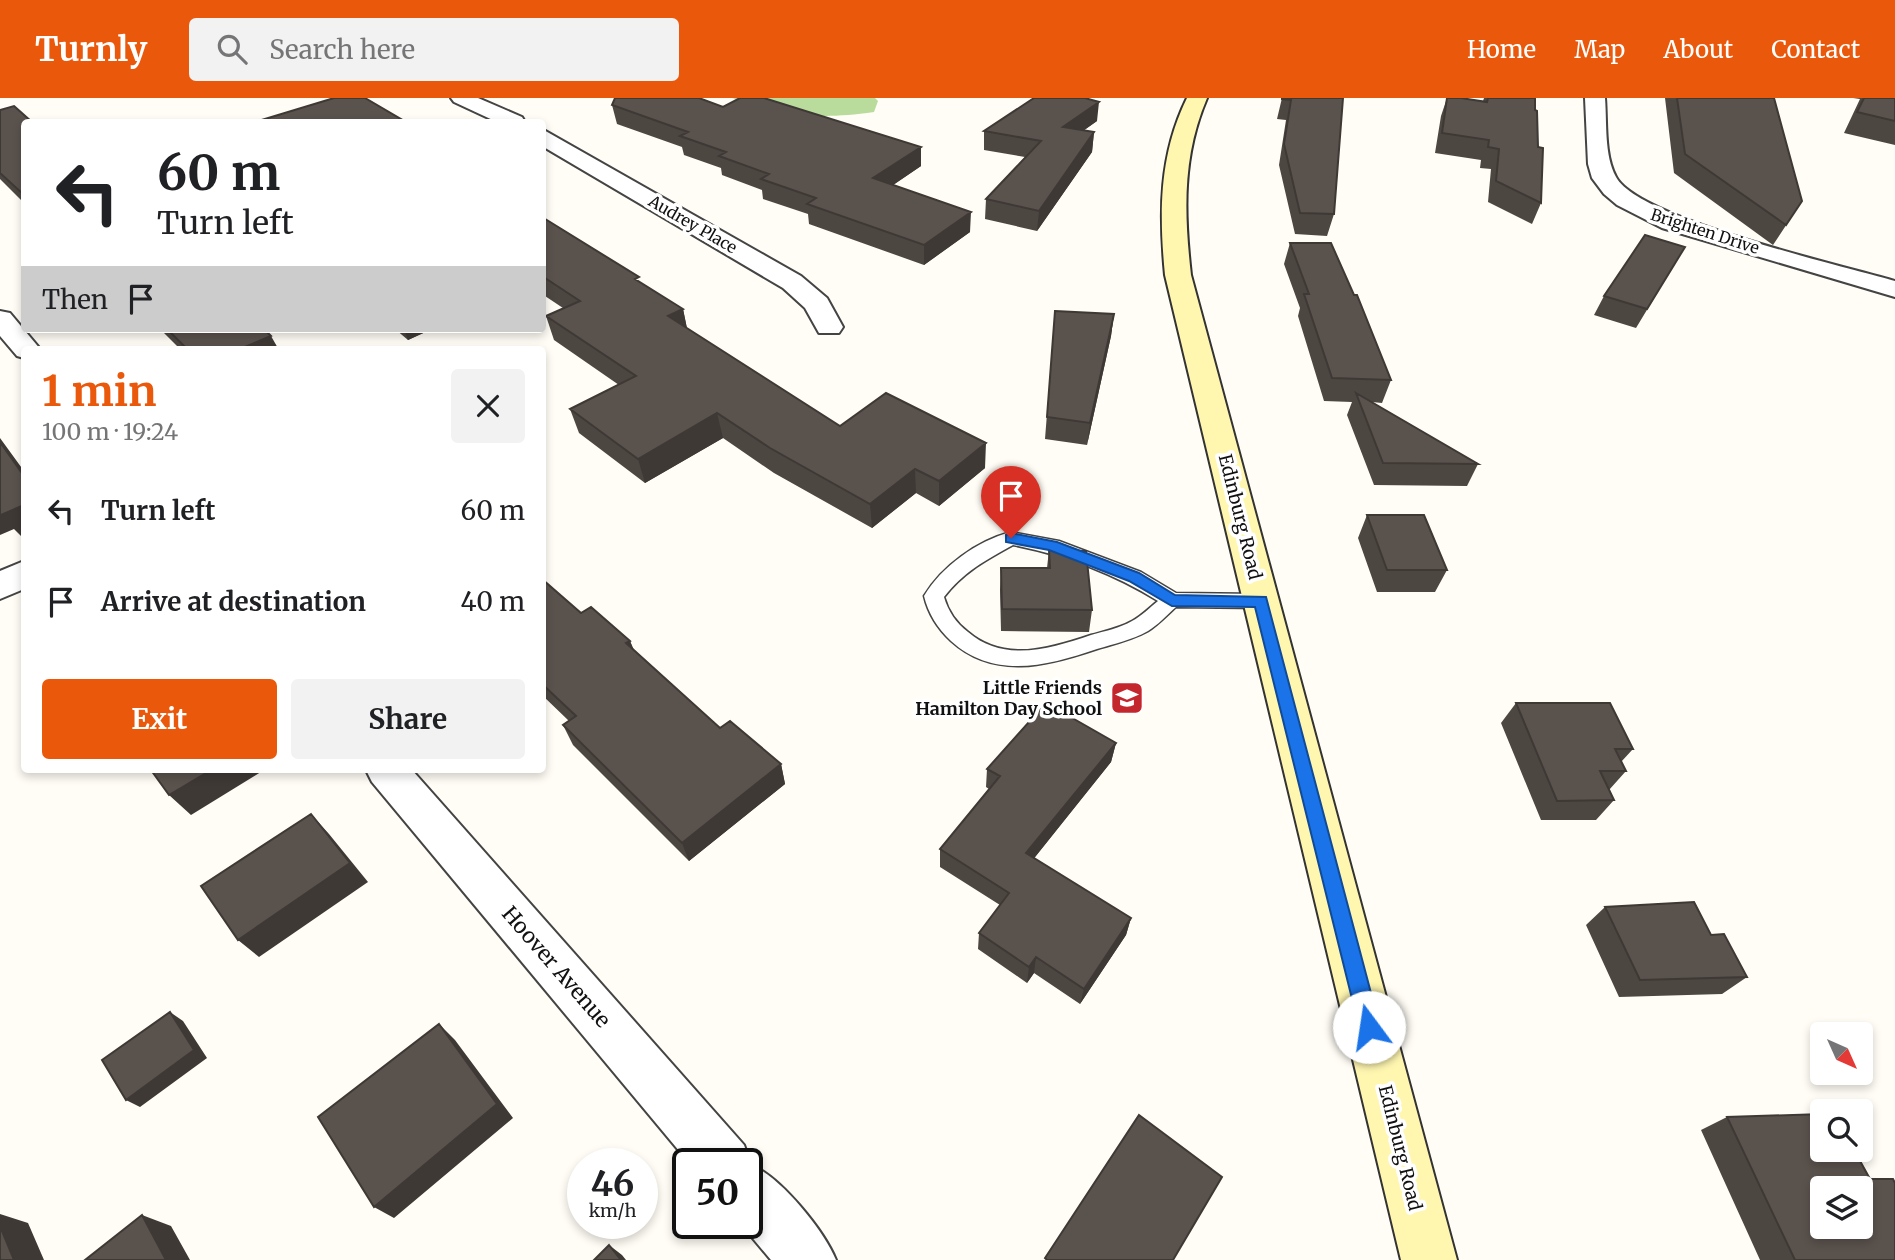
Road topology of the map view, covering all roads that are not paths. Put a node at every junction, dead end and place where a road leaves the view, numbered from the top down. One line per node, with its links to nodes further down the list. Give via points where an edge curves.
1 (461, 98): 4 (street)
2 (1197, 98): 13 (main road, Edinburg Road, via 1179,143 1172,226 1177,263)
3 (1594, 98): 6 (street, Brighten Drive, via 1599,172 1611,190 1637,208 1671,223)
4 (507, 119)
5 (546, 138): 8 (street, Audrey Place, via 792,282 817,304)
6 (1895, 289)
7 (0, 319): 9 (street)
8 (829, 327)
9 (24, 346)
10 (21, 576): 11 (street)
11 (0, 586)
12 (1172, 600): 12 (lane, via 1134,577 1052,546 1011,538 968,561 934,596 937,611 961,640 1003,661 1025,661 1126,632); 13 (lane)
13 (1261, 601): 18 (main road, Edinburg Road)
14 (390, 773): 15 (street, Hoover Avenue)
15 (711, 1148)
16 (763, 1208): 17 (street)
17 (808, 1260)
18 (1429, 1260)

